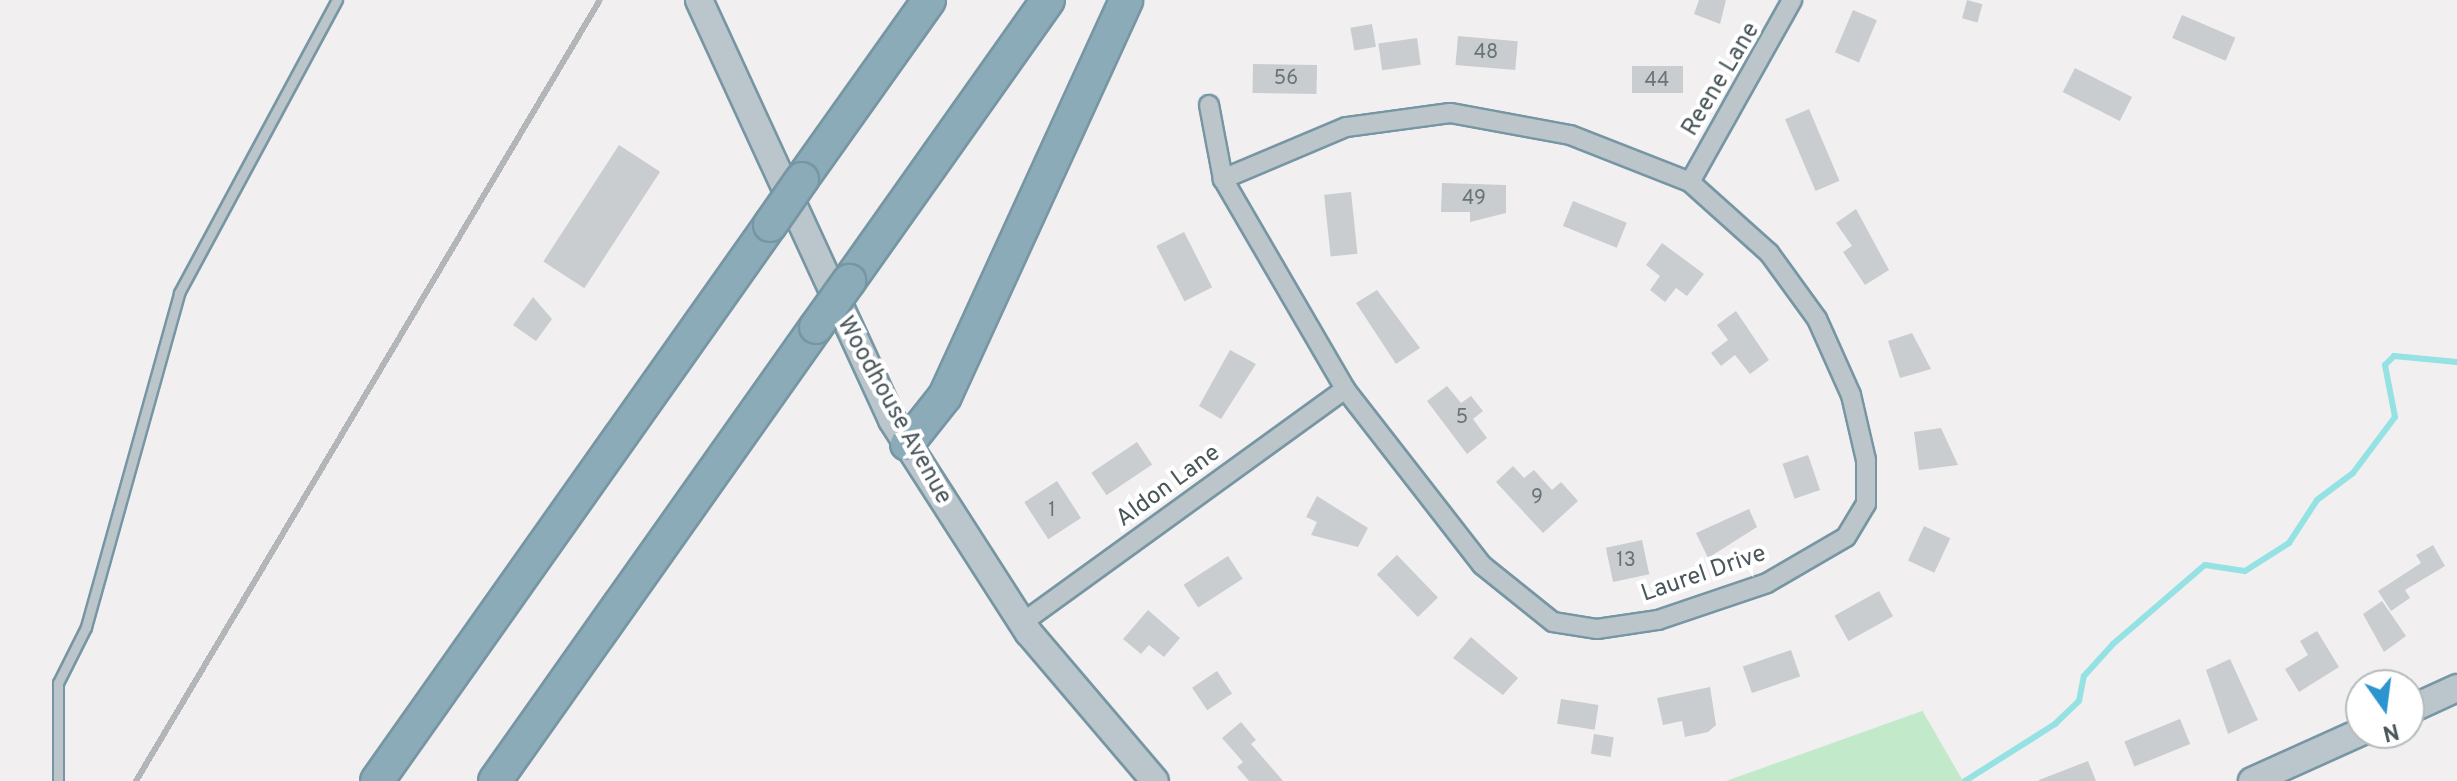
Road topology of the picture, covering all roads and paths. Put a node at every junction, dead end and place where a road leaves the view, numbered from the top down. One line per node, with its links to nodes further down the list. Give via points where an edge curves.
1 (337, 0): 16 (lane, via 179,293 86,627 58,683)
2 (699, 0): 11 (main road, Woodhouse Avenue, via 846,331)
3 (929, 0): 17 (highway, bridge)
4 (1048, 0): 18 (highway, bridge)
5 (1126, 0): 11 (highway, via 945,396)
6 (1792, 0): 9 (street, Reene Lane)
7 (1209, 105): 8 (street, Laurel Drive)
8 (1223, 179): 9 (street, Laurel Drive, via 1346,127 1450,113 1570,135); 10 (street, Laurel Drive)
9 (1690, 182): 10 (street, Laurel Drive, via 1769,253 1817,319 1851,395 1866,460 1866,504 1846,537 1767,583 1658,620 1597,629 1553,622 1482,565)
10 (1345, 389): 12 (street, Aldon Lane)
11 (907, 444): 12 (main road, Woodhouse Avenue)
12 (1022, 623): 19 (main road, Woodhouse Avenue)
13 (2457, 688): 14 (main road)
14 (2425, 703)
15 (2345, 739): 20 (main road)
16 (58, 781)
17 (377, 781)
18 (495, 781)
19 (1155, 781)
20 (2252, 781)

